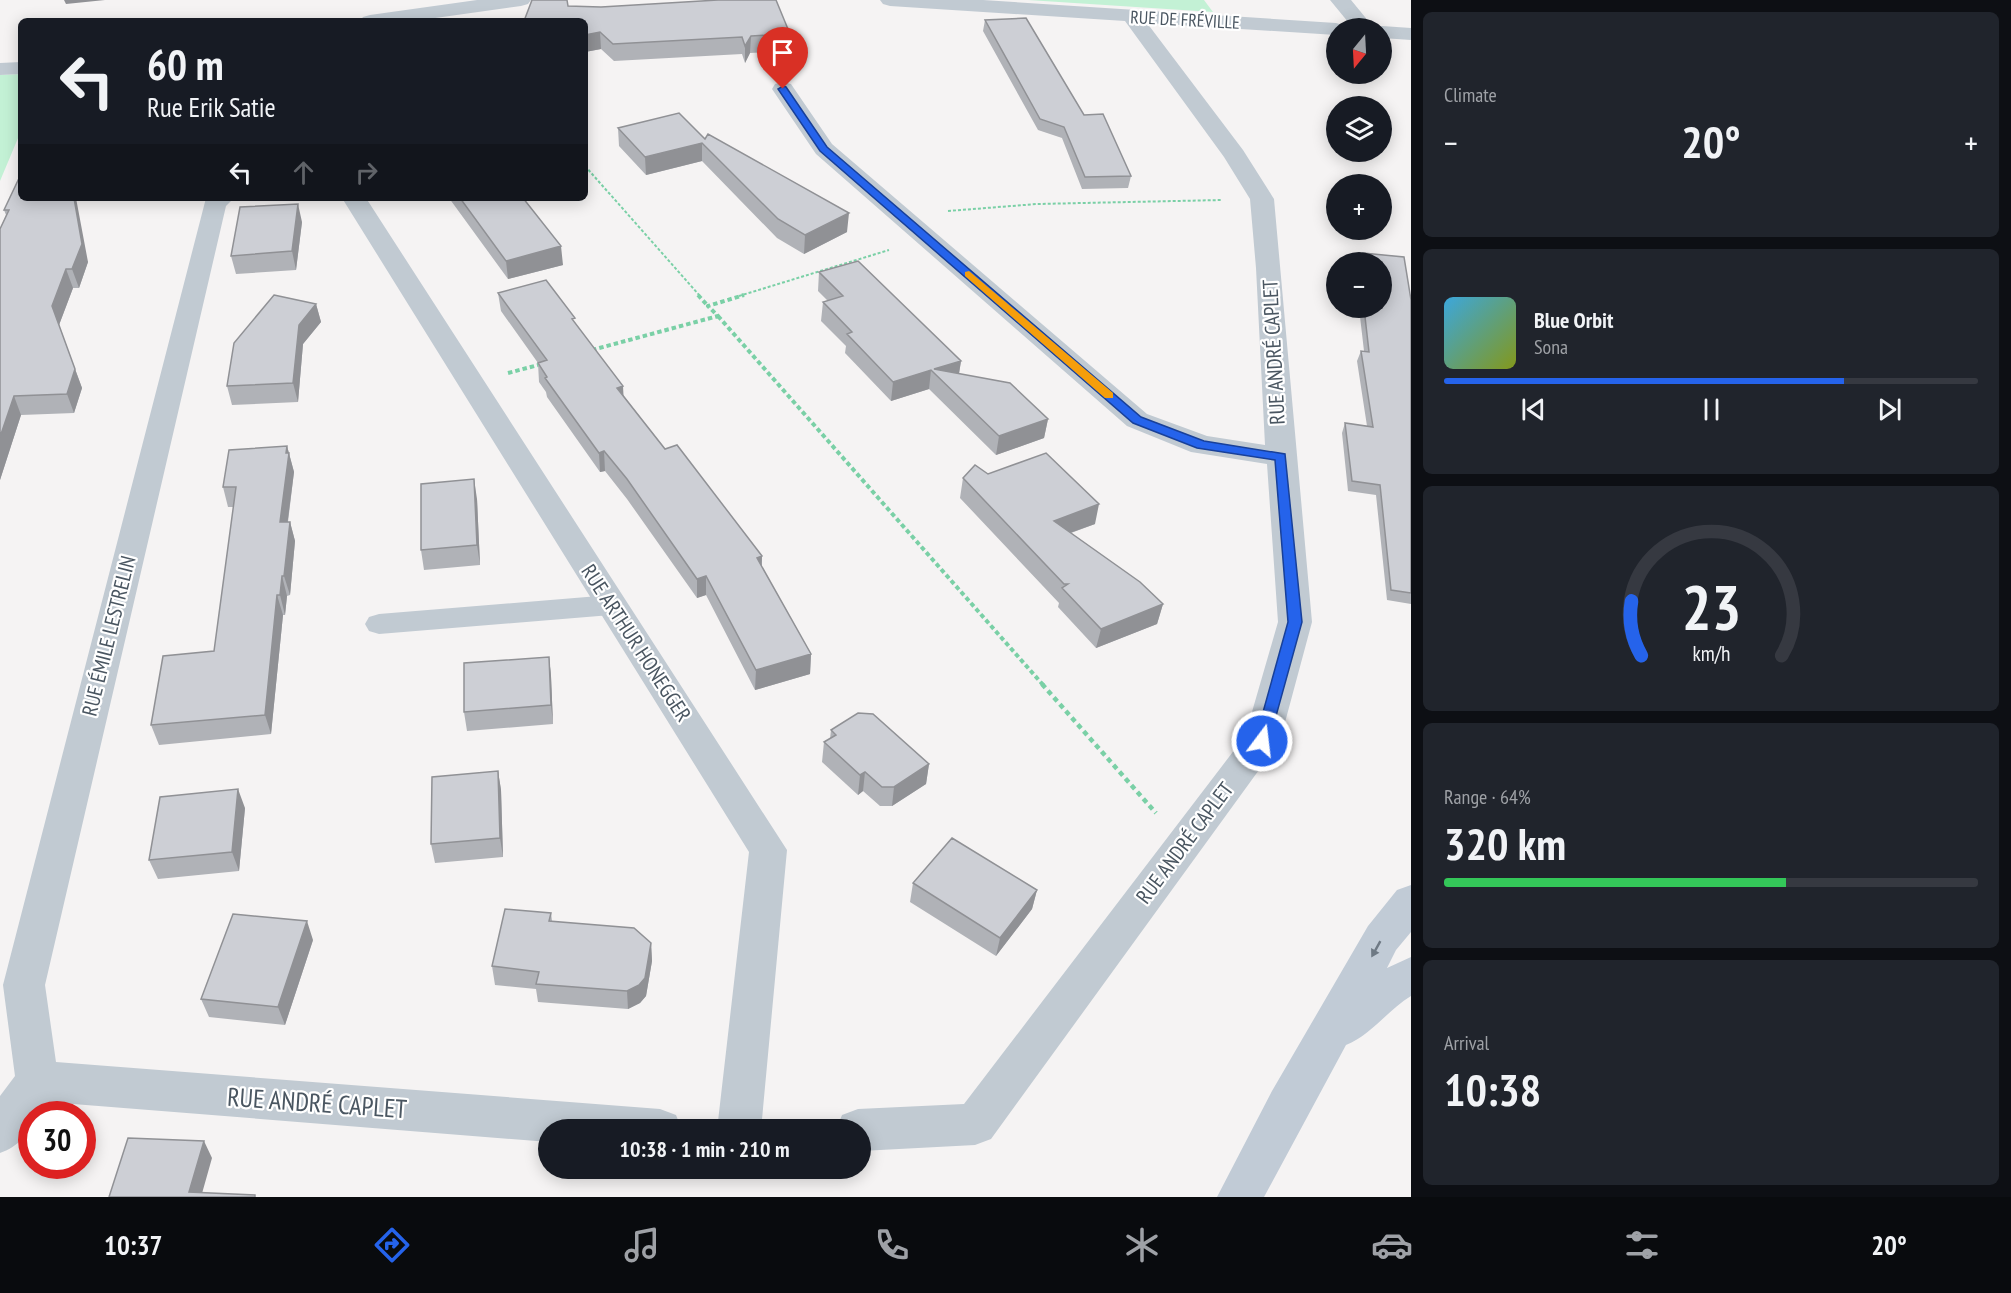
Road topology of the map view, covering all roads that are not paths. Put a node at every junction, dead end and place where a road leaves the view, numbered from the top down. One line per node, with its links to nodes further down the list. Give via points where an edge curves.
1 (521, 0): 4 (street)
2 (890, 0): 5 (street, RUE DE FRÉVILLE)
3 (1340, 0): 7 (street)
4 (482, 2): 6 (street)
5 (1132, 17): 8 (street, RUE DE FRÉVILLE); 16 (street, RUE ANDRÉ CAPLET, via 1235,155 1262,199)
6 (410, 18)
7 (1355, 18)
8 (1326, 28)
9 (1392, 33): 10 (street)
10 (1411, 34)
11 (18, 68): 12 (street)
12 (0, 69)
13 (783, 89): 16 (street, via 824,149 1137,420 1202,445)
14 (216, 201): 22 (street, RUE ÉMILE LESTRELIN, via 24,985)
15 (356, 201): 17 (street, RUE ARTHUR HONEGGER)
16 (1281, 457): 25 (street, RUE ANDRÉ CAPLET, via 1295,622 1262,741 975,1124)
17 (611, 605): 18 (lane); 23 (street, RUE ARTHUR HONEGGER, via 768,850)
18 (379, 624)
19 (1411, 902): 21 (street, one-way to 21, via 1382,938)
20 (1411, 975): 21 (street, via 1382,992)
21 (1325, 1042): 27 (street)
22 (37, 1081): 24 (street, RUE ANDRÉ CAPLET); 26 (street)
23 (740, 1119)
24 (538, 1120)
25 (871, 1129)
26 (0, 1132)
27 (1240, 1197)

